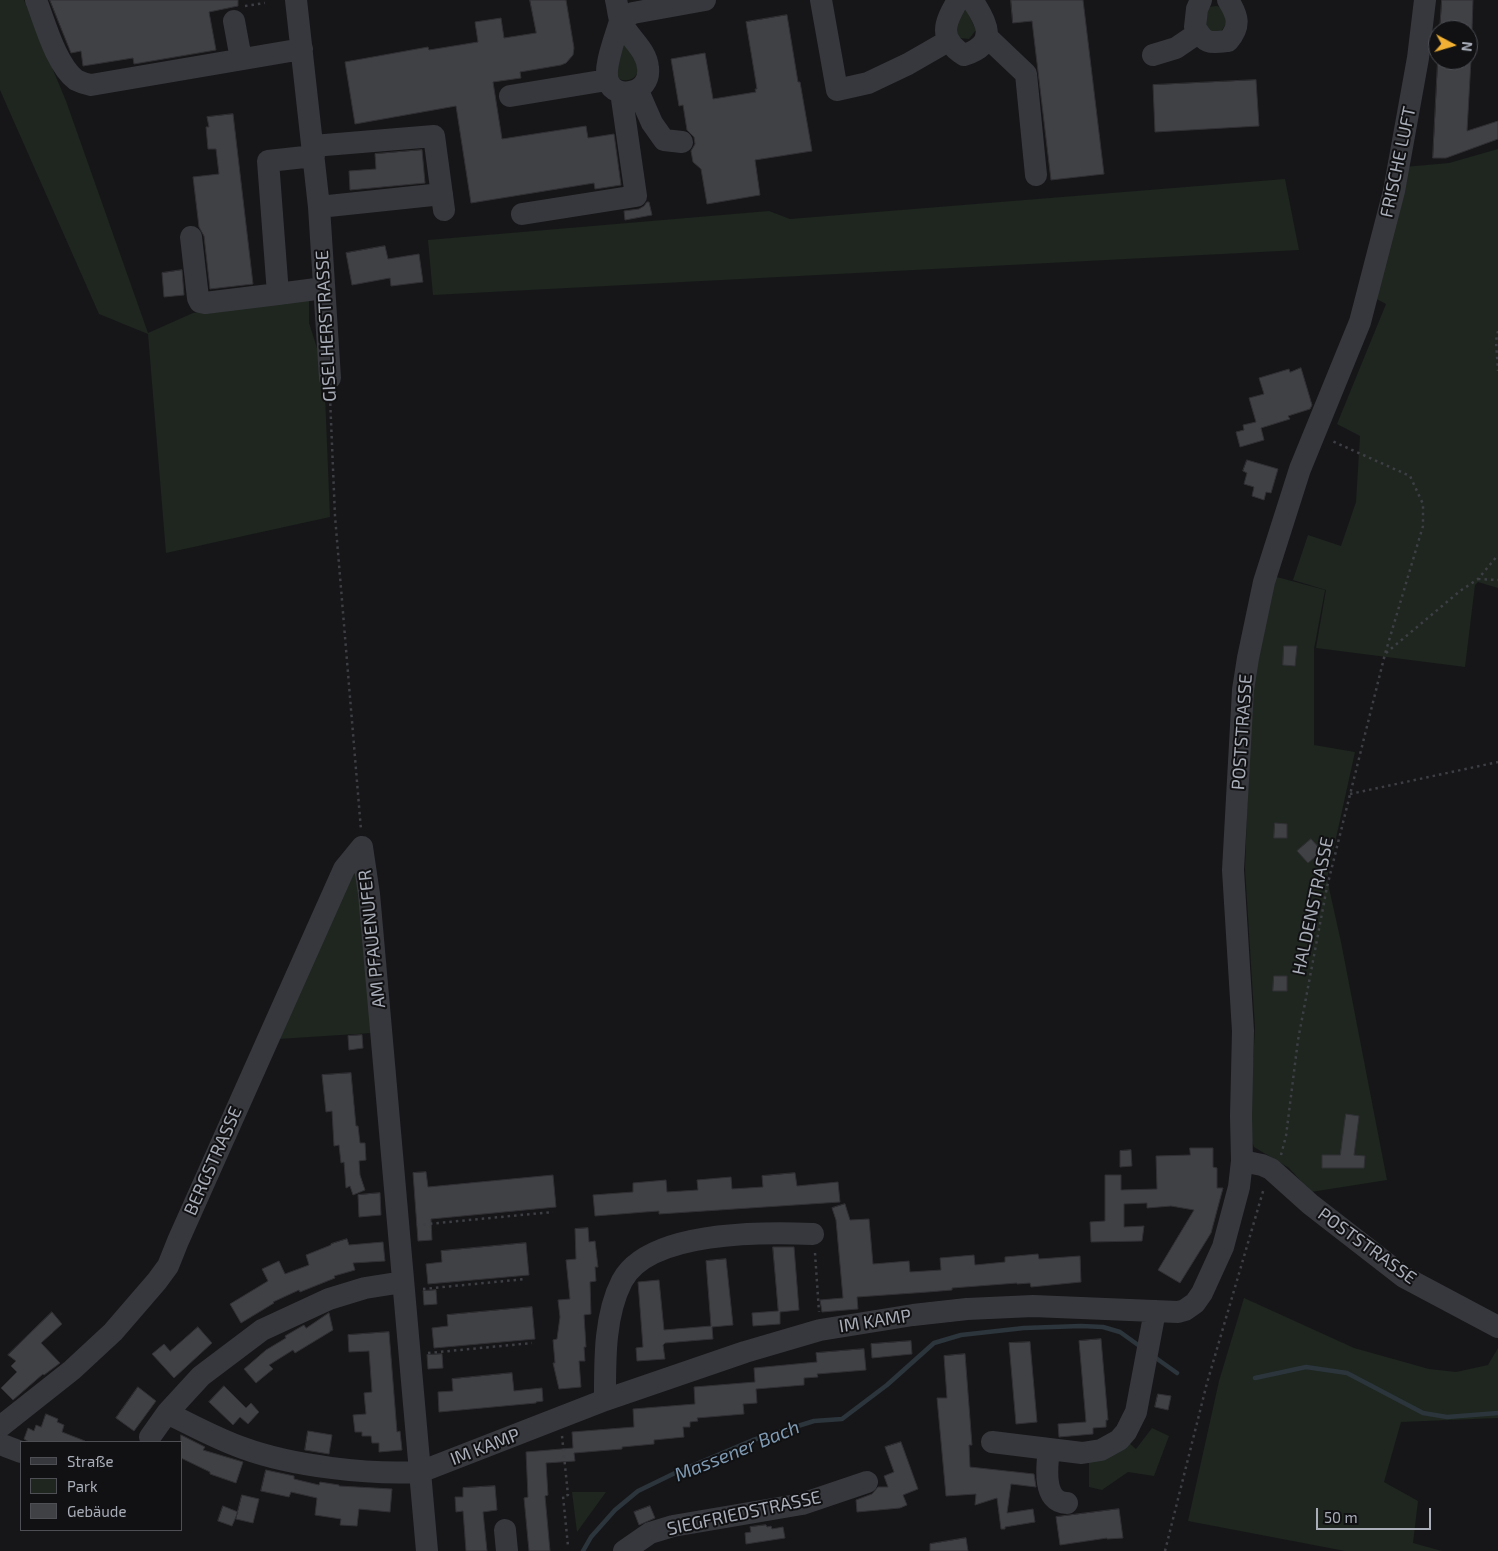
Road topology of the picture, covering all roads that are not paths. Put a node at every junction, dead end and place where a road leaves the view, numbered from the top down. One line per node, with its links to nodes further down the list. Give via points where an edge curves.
1 (36, 0): 18 (street, via 58,57 77,81 91,85)
2 (296, 0): 16 (street, GISELHERSTRASSE)
3 (705, 0): 10 (street)
4 (821, 0): 15 (street, via 837,90 868,83)
5 (958, 0): 15 (street, via 949,16)
6 (972, 0): 14 (street, via 984,17 988,30)
7 (1201, 0): 13 (street, via 1195,27)
8 (1228, 0): 13 (street, via 1237,20 1235,32 1228,41 1210,42)
9 (1425, 0): 29 (street, FRISCHE LUFT, via 1394,190)
10 (654, 5): 11 (street, via 633,13)
11 (618, 11): 19 (street, via 608,61); 19 (street, via 645,55 649,69 646,82)
12 (234, 21): 18 (street)
13 (1198, 33): 17 (street, via 1176,48)
14 (986, 36): 15 (street, via 976,51 964,55); 23 (street, via 1026,74)
15 (948, 41)
16 (302, 49): 18 (street); 22 (street, GISELHERSTRASSE)
17 (1153, 55)
18 (241, 59)
19 (622, 88): 20 (street); 21 (street, via 664,140); 25 (street, via 636,196)
20 (510, 96)
21 (682, 142)
22 (313, 151): 24 (street, GISELHERSTRASSE); 24 (street, via 434,136 443,202); 28 (street, via 268,161)
23 (1036, 175)
24 (320, 207): 27 (street, GISELHERSTRASSE)
25 (522, 214)
26 (191, 237): 28 (street, via 200,302)
27 (324, 288): 28 (street); 30 (street, GISELHERSTRASSE)
28 (278, 294)
29 (1360, 322): 32 (street, POSTSTRASSE, via 1300,469 1264,582 1243,690 1233,870 1243,1031)
30 (330, 378)
31 (362, 847): 34 (street, AM PFAUENUFER, via 369,894); 40 (street, BERGSTRASSE, via 344,869 168,1266 113,1332 72,1370)
32 (1242, 1161): 35 (street, POSTSTRASSE, via 1239,1187 1223,1247); 37 (street, POSTSTRASSE, via 1272,1170 1404,1277)
33 (813, 1234): 38 (street, via 737,1234 693,1241 664,1248 635,1266 623,1279 610,1320)
34 (403, 1286): 39 (street, via 365,1288 262,1330 201,1376); 46 (street, AM PFAUENUFER)
35 (1195, 1304): 36 (street, IM KAMP, via 1178,1312)
36 (1155, 1311): 38 (street, IM KAMP, via 1014,1307 913,1315 820,1330); 44 (street, via 1136,1412 1126,1432 1109,1446 1092,1452)
37 (1498, 1327)
38 (605, 1400): 46 (street, IM KAMP)
39 (167, 1413): 41 (street); 46 (street, via 244,1448 289,1460 351,1470)
40 (0, 1427)
41 (150, 1437)
42 (992, 1442): 44 (street)
43 (0, 1444): 45 (street)
44 (1049, 1450): 48 (street, via 1048,1484 1056,1499)
45 (20, 1452)
46 (420, 1472): 49 (street, AM PFAUENUFER)
47 (867, 1482): 50 (street, SIEGFRIEDSTRASSE, via 802,1504 674,1526 650,1533)
48 (1067, 1502)
49 (427, 1551)
50 (624, 1551)

